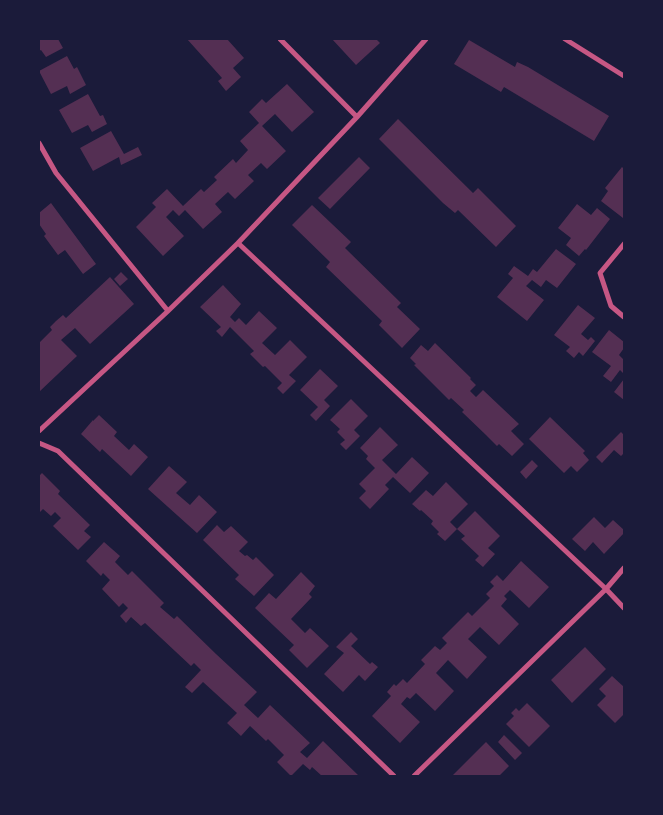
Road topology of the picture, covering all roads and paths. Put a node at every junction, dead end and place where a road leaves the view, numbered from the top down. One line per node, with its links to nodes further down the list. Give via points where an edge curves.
1 (280, 39): 5 (street)
2 (426, 39): 5 (street)
3 (565, 39): 4 (street)
4 (624, 76)
5 (357, 117): 7 (street)
6 (39, 143): 9 (street, via 56,173)
7 (238, 242): 9 (street); 14 (street)
8 (624, 244): 10 (street, via 600,274 611,306)
9 (168, 311): 11 (street)
10 (624, 317)
11 (39, 431)
12 (39, 443): 16 (street, via 58,451)
13 (624, 568): 14 (street)
14 (606, 588): 15 (street); 17 (street)
15 (624, 608)
16 (394, 776)
17 (414, 776)

